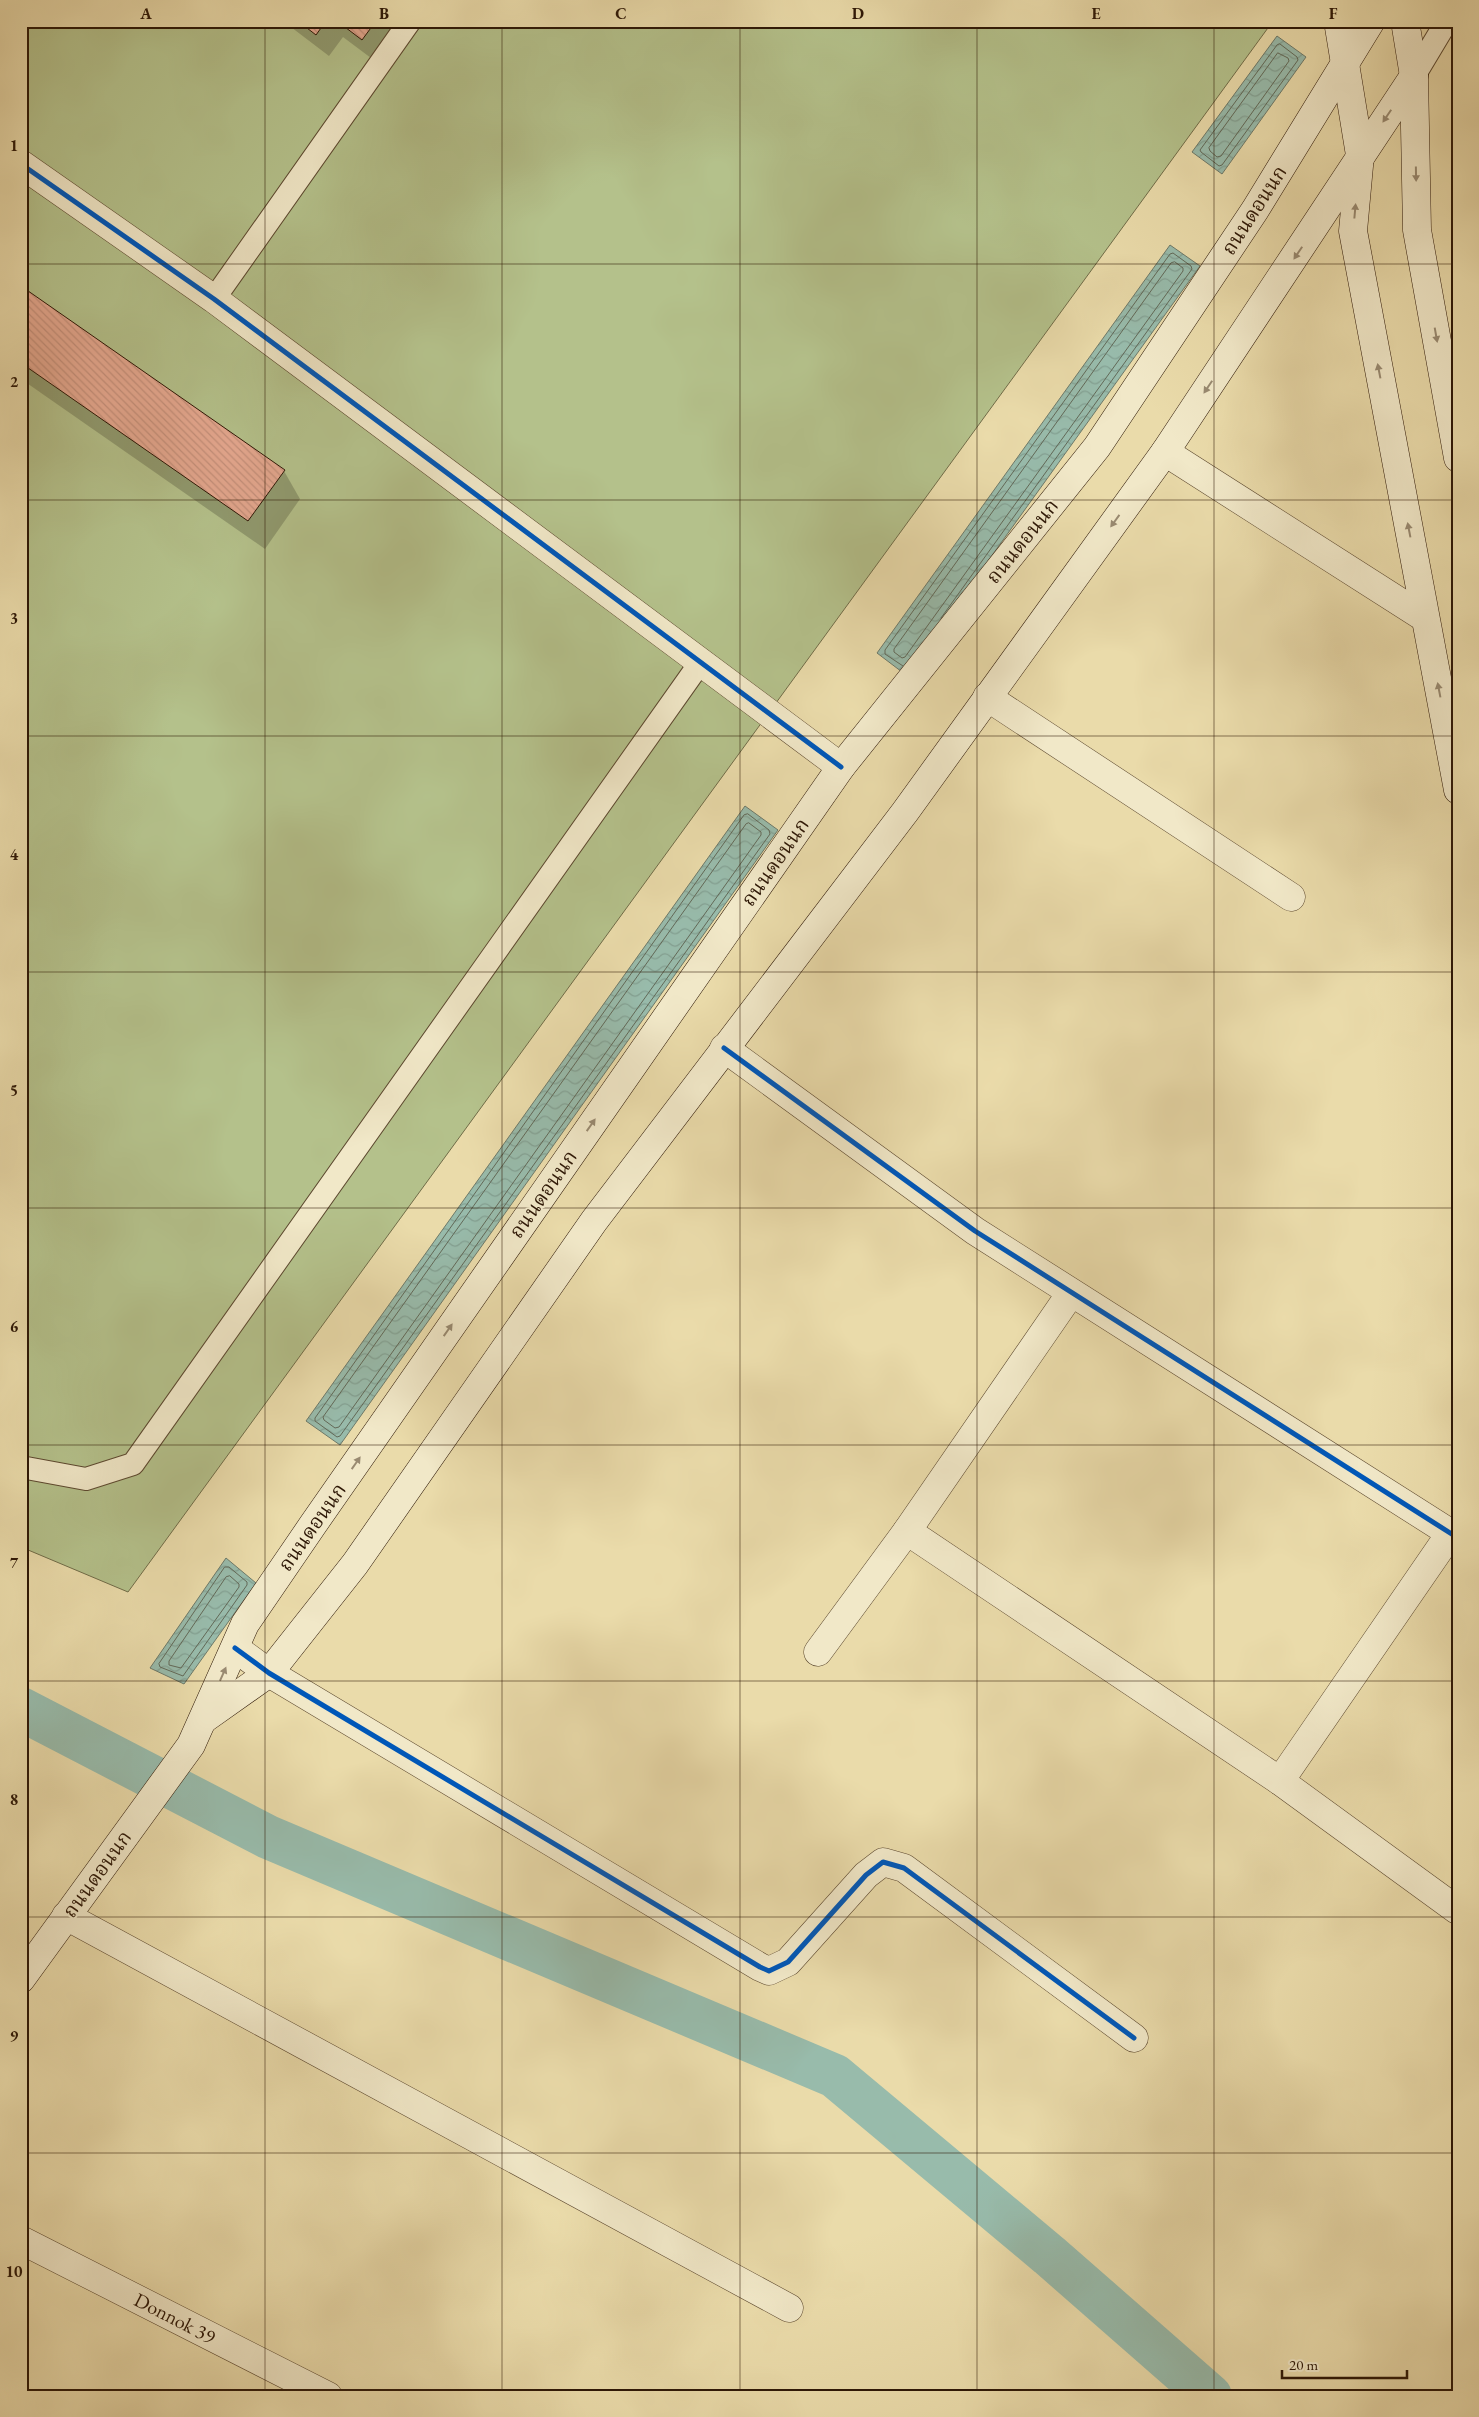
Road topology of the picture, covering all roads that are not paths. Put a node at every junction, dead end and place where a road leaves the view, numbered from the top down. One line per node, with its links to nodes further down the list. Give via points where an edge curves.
1 (410, 21): 10 (lane)
2 (1338, 21): 6 (street)
3 (1371, 21): 6 (street, ถนนดอนนก)
4 (1405, 21): 7 (street)
5 (1447, 21): 7 (lane)
6 (1345, 63): 8 (street); 16 (street, ถนนดอนนก, via 1255,210 1097,447)
7 (1414, 76): 8 (street, one-way to 8); 12 (street, one-way to 12, via 1417,230)
8 (1360, 155): 11 (street, one-way to 11); 13 (street, one-way to 8, via 1353,232)
9 (21, 164): 10 (street)
10 (214, 299): 14 (street)
11 (1164, 452): 13 (street); 15 (street, one-way to 15)
12 (1458, 458)
13 (1425, 618): 17 (street, one-way to 13)
14 (700, 663): 16 (street); 21 (lane, via 133,1464 86,1479)
15 (987, 698): 18 (street); 19 (street, via 905,812)
16 (841, 767): 24 (street, ถนนดอนนก, one-way to 16, via 245,1624 306,1534)
17 (1458, 790)
18 (1291, 897)
19 (724, 1048): 20 (street, via 975,1231); 26 (street, via 594,1221 355,1564)
20 (1072, 1293): 22 (street); 23 (street)
21 (21, 1467)
22 (907, 1530): 25 (street); 28 (street)
23 (1454, 1536): 28 (street)
24 (235, 1648): 26 (street); 27 (street, ถนนดอนนก, one-way to 24)
25 (818, 1652)
26 (270, 1673): 27 (street); 32 (street, via 760,1968 769,1971 788,1962 866,1874 883,1862 904,1868)
27 (203, 1719): 30 (street, ถนนดอนนก, via 191,1745)
28 (1280, 1781): 29 (street)
29 (1457, 1910)
30 (66, 1916): 31 (street, ถนนดอนนก); 34 (street)
31 (21, 1979)
32 (1134, 2038)
33 (21, 2240): 35 (street, Donnok 39)
34 (789, 2308)
35 (328, 2396)

